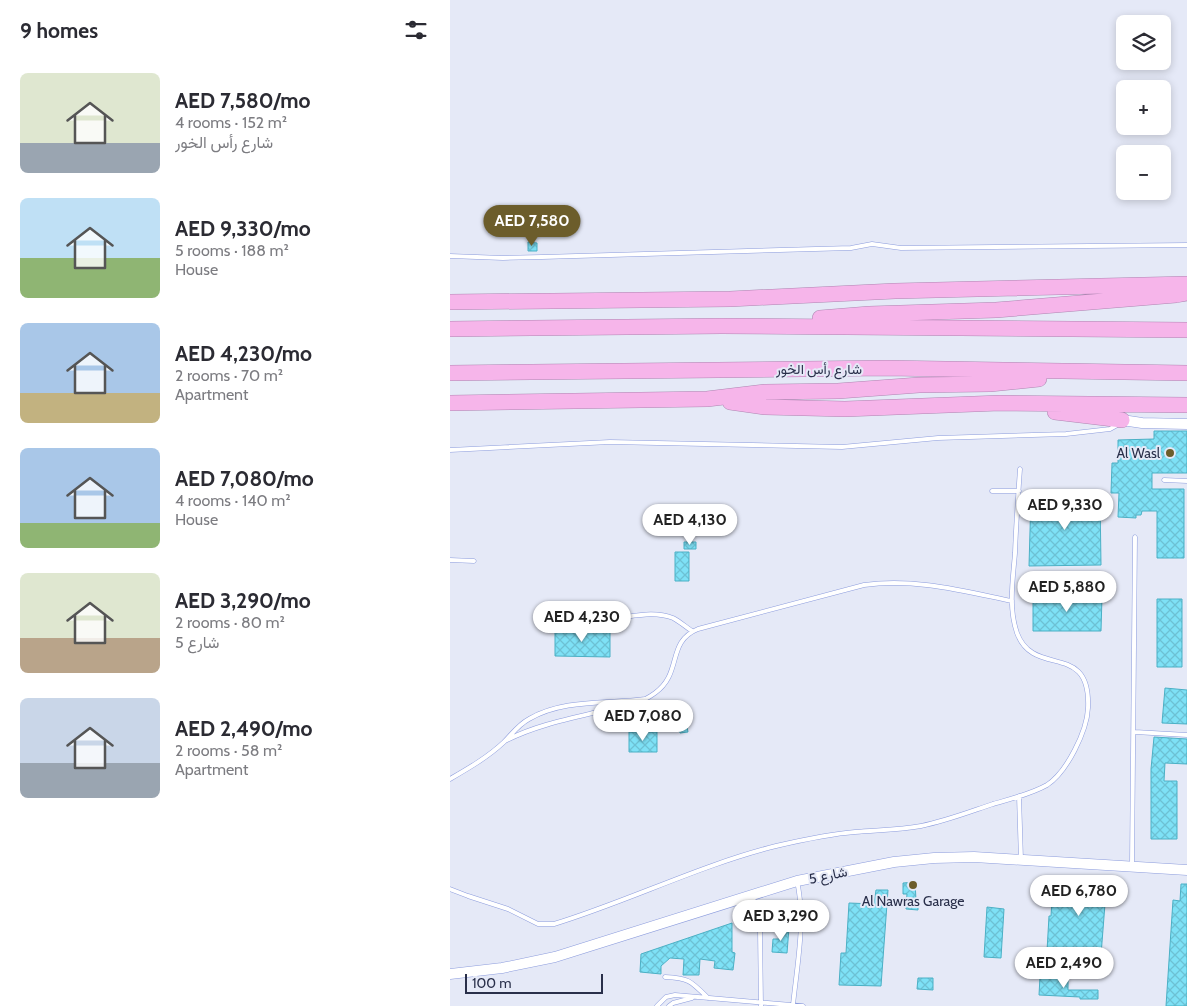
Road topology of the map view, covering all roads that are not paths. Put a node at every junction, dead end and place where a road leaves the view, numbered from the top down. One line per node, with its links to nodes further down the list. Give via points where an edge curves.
1 (1187, 245): 2 (lane, via 901,248 872,244 851,248 552,257)
2 (450, 256)
3 (1187, 284): 5 (highway, via 730,298)
4 (1187, 293): 6 (highway, via 996,310 869,314)
5 (450, 302)
6 (720, 326): 7 (highway); 8 (highway)
7 (450, 329)
8 (1187, 330)
9 (1105, 372): 10 (highway, شارع رأس الخور); 11 (highway, شارع رأس الخور, via 887,368); 12 (highway, via 990,384 765,392)
10 (1187, 373)
11 (450, 374)
12 (706, 399): 13 (highway); 14 (highway, via 765,407 846,409)
13 (450, 403)
14 (954, 405): 15 (highway); 16 (highway)
15 (1187, 405)
16 (1122, 420): 17 (street); 18 (lane, via 1113,428 1081,433 932,438 857,446 610,442)
17 (1187, 424)
18 (450, 450)
19 (1020, 469): 23 (lane)
20 (1164, 480): 21 (lane)
21 (1187, 481)
22 (992, 491): 23 (lane)
23 (1019, 491): 27 (lane)
24 (1135, 537): 31 (lane)
25 (450, 560): 26 (lane)
26 (474, 561)
27 (1012, 601): 29 (lane, via 920,583 878,583); 35 (lane, via 1015,626 1021,640 1042,658 1069,664 1079,671 1086,685 1088,707 1083,730 1061,773 1042,788)
28 (606, 620): 29 (lane, via 661,615)
29 (692, 631): 30 (lane, via 680,644 667,681)
30 (645, 699): 33 (lane, via 636,705 535,728); 33 (lane, via 584,703 547,711 524,722)
31 (1134, 732): 32 (lane); 37 (lane)
32 (1187, 735)
33 (505, 741): 34 (lane)
34 (450, 779)
35 (1019, 796): 36 (lane); 40 (lane, via 905,829 827,836 756,852 554,924 538,924 508,909)
36 (1021, 860): 37 (street, شارع 5); 39 (street, شارع 5, via 910,861)
37 (1132, 865): 38 (street, شارع 5)
38 (1187, 870)
39 (797, 881): 41 (street, شارع 5); 47 (lane, via 801,919)
40 (450, 889)
41 (752, 895): 42 (street, شارع 5, via 555,957); 46 (lane, via 760,930)
42 (450, 974)
43 (665, 977): 45 (lane, via 684,978)
44 (698, 997): 45 (lane); 48 (lane, via 675,995 666,997); 49 (lane, via 683,999)
45 (708, 998): 46 (lane)
46 (761, 1004): 47 (lane)
47 (793, 1005): 50 (lane)
48 (657, 1006)
49 (669, 1006)
50 (803, 1006)

